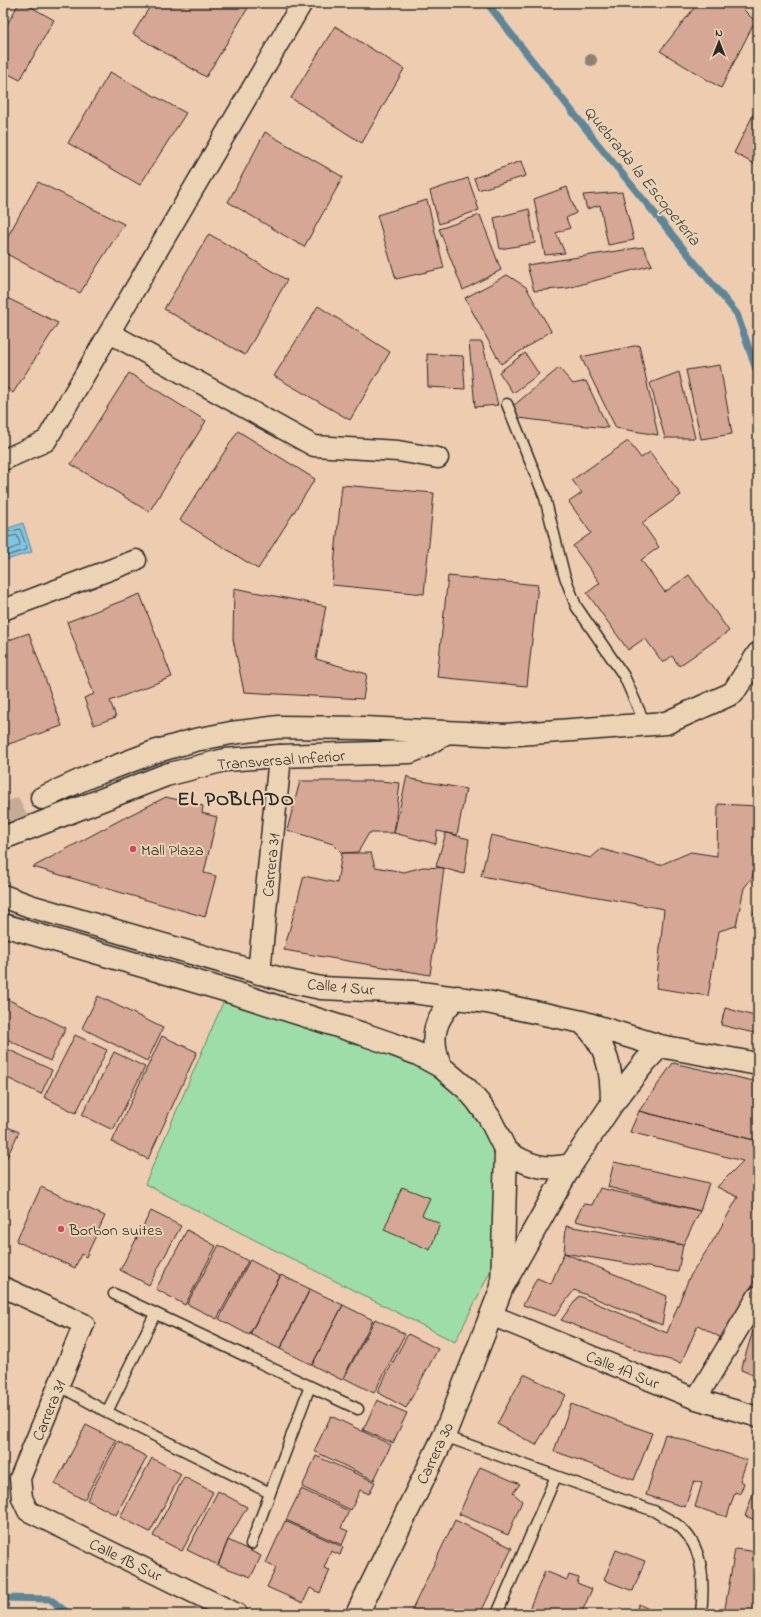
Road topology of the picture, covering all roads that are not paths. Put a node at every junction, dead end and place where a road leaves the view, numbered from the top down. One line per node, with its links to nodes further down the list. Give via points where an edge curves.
1 (302, 3): 2 (street)
2 (110, 332): 4 (street, via 314,446 398,451); 5 (street, via 46,441)
3 (507, 404): 9 (lane, via 545,498 564,574 576,606 624,676)
4 (438, 458)
5 (3, 460)
6 (136, 560): 7 (street)
7 (3, 610)
8 (758, 654): 9 (street, Transversal Inferior, via 733,693 666,723)
9 (646, 726): 10 (street, Transversal Inferior, via 505,735)
10 (447, 732): 11 (street, Transversal Inferior, via 410,752); 12 (street, Transversal Inferior, via 279,727 230,733 154,752)
11 (280, 756): 13 (street, Transversal Inferior, via 225,760 166,775); 16 (street, Carrera 31)
12 (42, 798)
13 (3, 838)
14 (3, 896): 16 (street, Calle 1 Sur)
15 (3, 924): 21 (street, Calle 1 Sur, via 363,1034 405,1049)
16 (259, 973): 17 (street, Calle 1 Sur, via 320,988 369,989)
17 (457, 997): 18 (street, Calle 1 Sur); 21 (street, via 444,1011 435,1029 434,1042)
18 (582, 1022): 19 (street, Calle 1 Sur); 22 (street, via 594,1034 603,1049 610,1072)
19 (660, 1046): 20 (street, Calle 1 Sur); 22 (street)
20 (758, 1064)
21 (440, 1066): 23 (street, Calle 1 Sur, via 478,1102 489,1117)
22 (612, 1104): 24 (street)
23 (506, 1151): 24 (street, via 530,1165 543,1168); 26 (street, Carrera 30)
24 (571, 1165): 26 (street, Carrera 30)
25 (3, 1287): 31 (street, Carrera 31, via 84,1324)
26 (502, 1287): 30 (street, Carrera 30)
27 (114, 1294): 29 (lane)
28 (758, 1296): 33 (street)
29 (155, 1314): 32 (lane); 35 (lane)
30 (491, 1315): 33 (street, Calle 1A Sur); 37 (street, Carrera 30)
31 (58, 1385): 35 (lane); 40 (street, Carrera 31, via 20,1478)
32 (310, 1386): 34 (lane); 39 (lane)
33 (696, 1399): 36 (street, Calle 1A Sur)
34 (358, 1409)
35 (107, 1412): 39 (lane)
36 (758, 1417)
37 (444, 1436): 38 (lane); 43 (street, Carrera 30)
38 (556, 1476): 44 (lane); 45 (lane, via 654,1511 681,1528 695,1546 701,1567)
39 (270, 1492): 41 (lane)
40 (22, 1498): 42 (street, Calle 1B Sur, via 28,1511)
41 (251, 1544)
42 (237, 1614)
43 (357, 1614)
44 (497, 1614)
45 (701, 1614)

